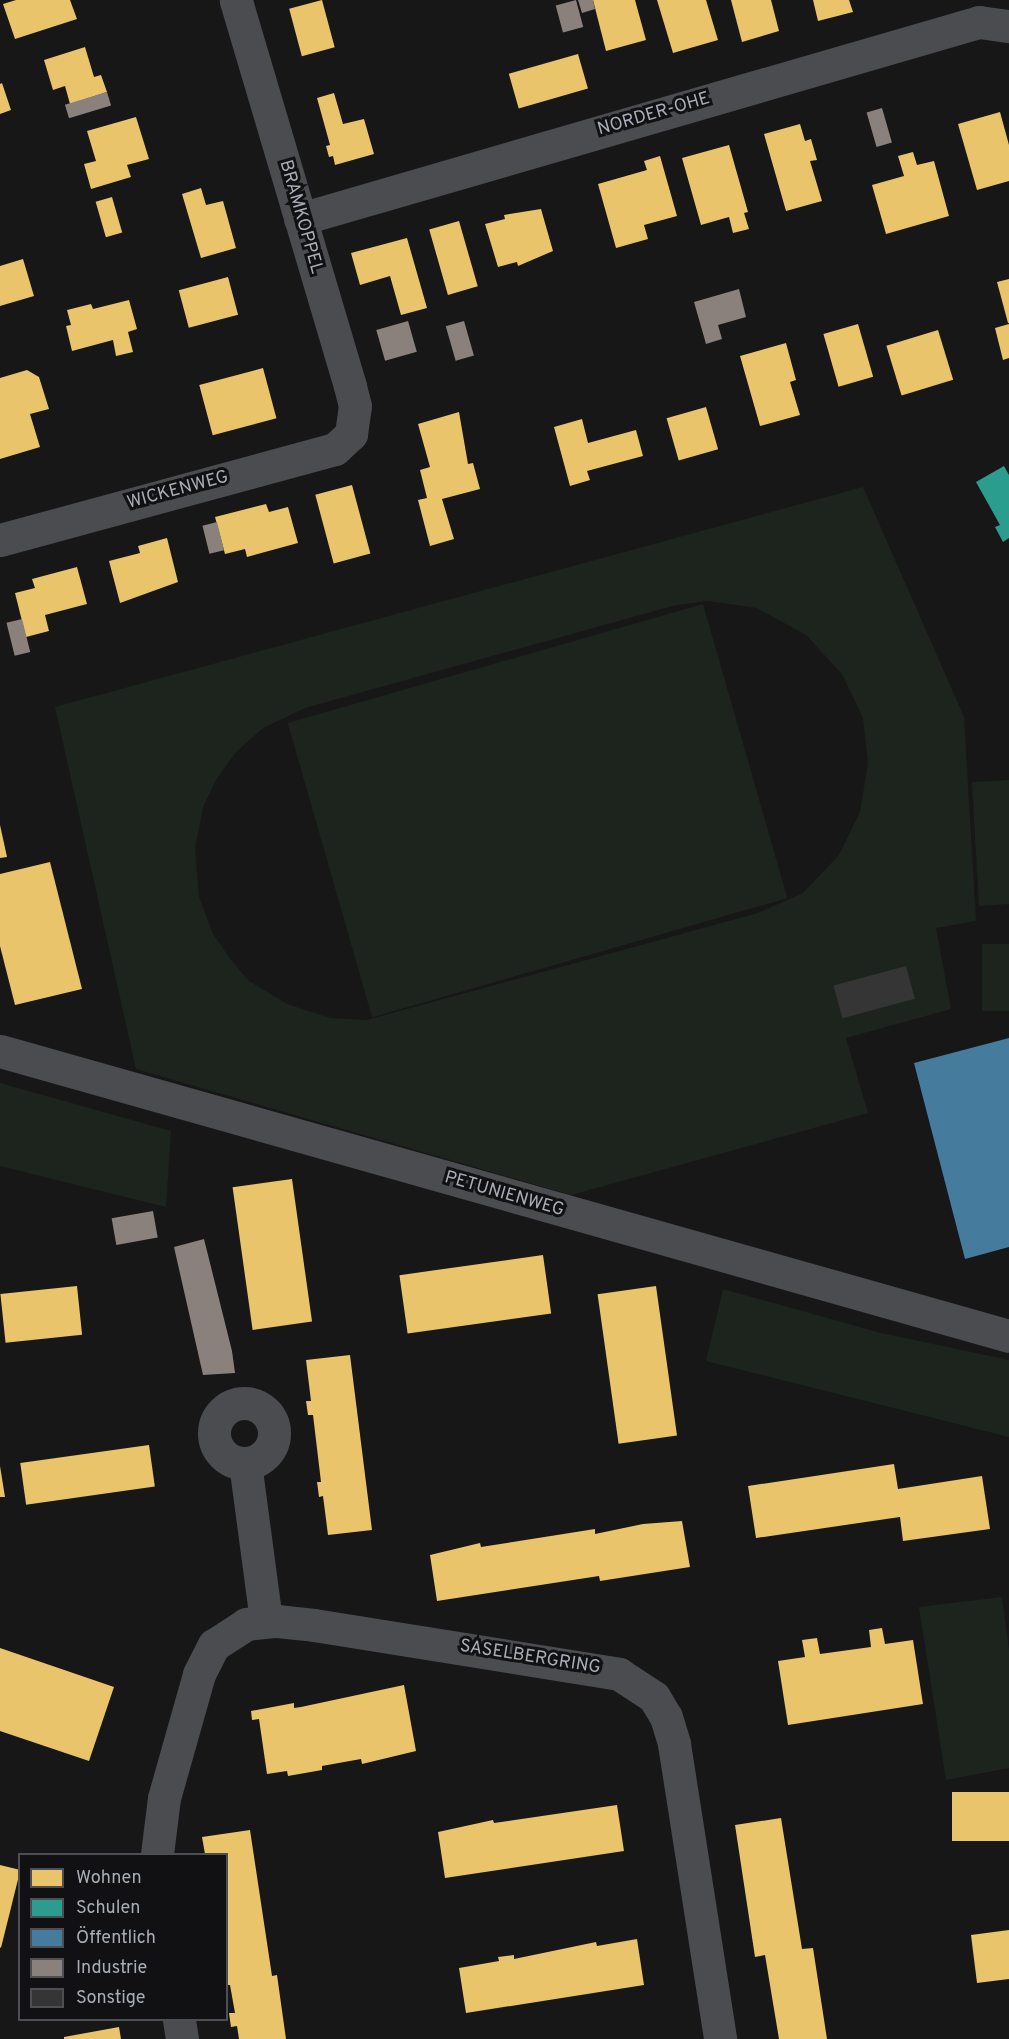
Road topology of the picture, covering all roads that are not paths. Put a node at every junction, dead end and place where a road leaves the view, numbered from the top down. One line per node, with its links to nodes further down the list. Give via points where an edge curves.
1 (236, 0): 3 (street, BRAMKOPPEL)
2 (1009, 26): 3 (street, NORDER-OHE, via 979,22)
3 (300, 219): 4 (street, BRAMKOPPEL, via 355,406)
4 (351, 434): 5 (street, WICKENWEG, via 335,449)
5 (0, 540)
6 (0, 1051): 7 (street, PETUNIENWEG)
7 (1009, 1336)
8 (245, 1463): 9 (street)
9 (266, 1620): 10 (street, SASELBERGRING, via 234,1629 207,1655 168,1779); 13 (street, SASELBERGRING, via 601,1668 644,1688 666,1717 674,1744)
10 (157, 1853)
11 (179, 2021): 12 (street)
12 (182, 2039)
13 (720, 2039)

